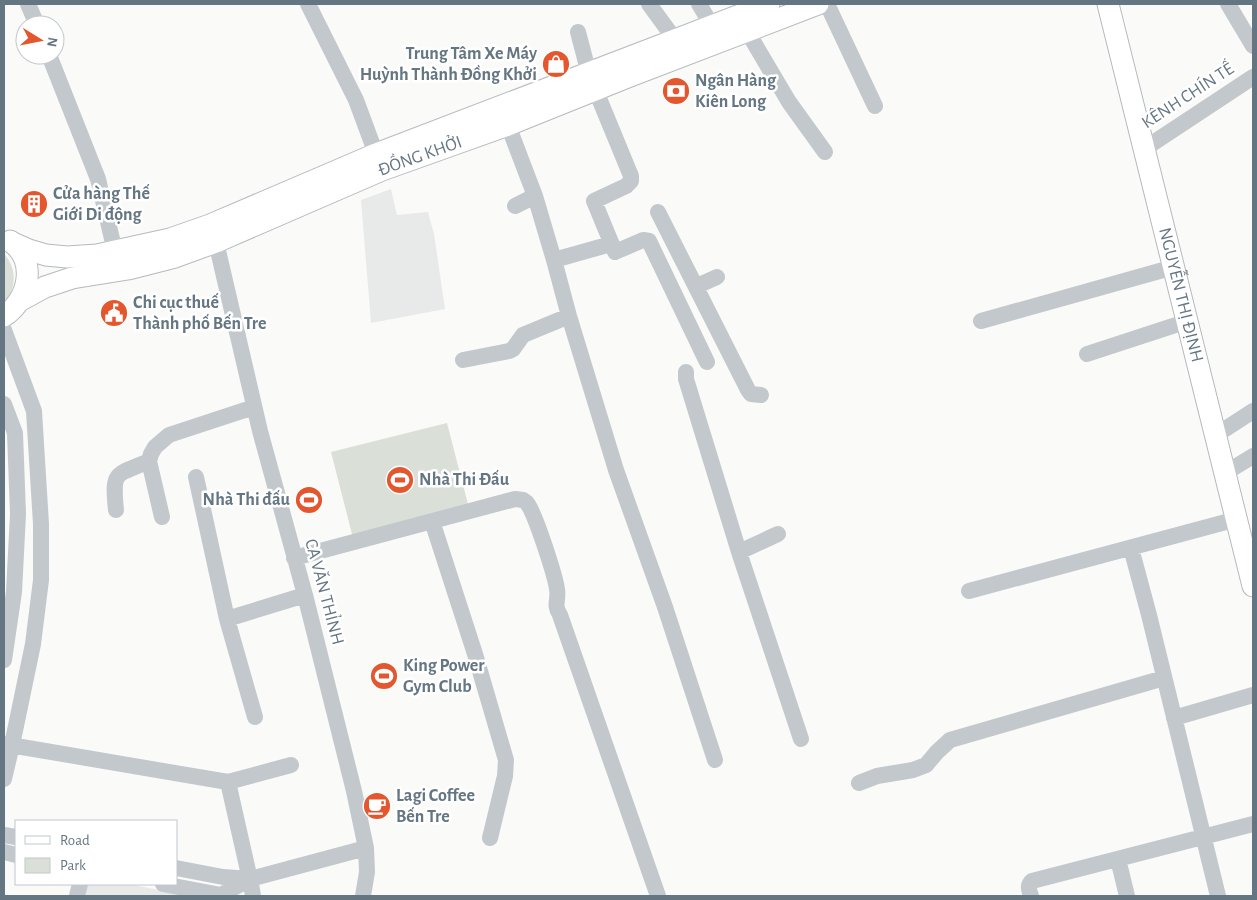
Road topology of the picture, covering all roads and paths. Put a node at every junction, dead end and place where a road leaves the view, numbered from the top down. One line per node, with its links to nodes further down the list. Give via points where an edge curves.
1 (308, 4): 21 (street, via 356,100)
2 (649, 4): 12 (street)
3 (699, 4): 9 (street)
4 (769, 4): 9 (main road, ĐỒNG KHỞI)
5 (818, 4): 10 (main road, ĐỒNG KHỞI)
6 (828, 4): 17 (street)
7 (1108, 4): 19 (main road, NGUYỄN THỊ ĐỊNH)
8 (1228, 4): 13 (street)
9 (712, 26): 12 (main road, ĐỒNG KHỞI)
10 (747, 31): 16 (main road, ĐỒNG KHỞI); 20 (street, via 789,102)
11 (578, 32): 16 (street)
12 (676, 41): 16 (main road, ĐỒNG KHỞI)
13 (1253, 46)
14 (52, 65): 28 (street, via 98,179)
15 (1253, 77): 19 (street, KÊNH CHÍN TẾ)
16 (592, 82): 18 (main road, ĐỒNG KHỞI); 21 (main road, ĐỒNG KHỞI); 27 (street, via 631,176 626,186 594,201)
17 (875, 106)
18 (508, 125): 22 (street); 26 (main road, ĐỒNG KHỞI, via 382,170)
19 (1144, 149): 30 (main road, NGUYỄN THỊ ĐỊNH)
20 (825, 152)
21 (376, 154): 28 (main road, ĐỒNG KHỞI, via 210,225 170,239)
22 (534, 196): 23 (street); 29 (street)
23 (515, 206)
24 (658, 212): 32 (street)
25 (9, 240): 28 (main road, ĐỒNG KHỞI, via 46,255 68,257); 33 (main road, via 23,256 27,271)
26 (216, 242): 33 (main road, ĐỒNG KHỞI, via 128,269 72,278); 45 (street, CA VĂN THỈNH)
27 (611, 244): 29 (street); 41 (street, via 615,252 643,240 649,241)
28 (114, 252)
29 (554, 260): 35 (street)
30 (1174, 267): 36 (street); 37 (main road, NGUYỄN THỊ ĐỊNH)
31 (717, 277): 32 (street)
32 (697, 286): 43 (street, via 748,390)
33 (21, 300): 34 (main road, ĐỒNG KHỞI)
34 (4, 316)
35 (569, 316): 40 (street, via 523,335 509,351); 72 (street, via 606,437)
36 (981, 321)
37 (1188, 321): 39 (street); 47 (main road, NGUYỄN THỊ ĐỊNH)
38 (4, 330): 71 (street, via 34,411 41,524 40,590 33,644)
39 (1087, 354)
40 (463, 360)
41 (707, 362)
42 (686, 372): 59 (street)
43 (761, 395)
44 (4, 404): 65 (street, via 15,433 18,514 14,592)
45 (254, 407): 49 (street, via 169,435 155,447); 60 (street, CA VĂN THỈNH)
46 (1253, 410): 47 (street)
47 (1216, 434): 50 (main road, NGUYỄN THỊ ĐỊNH)
48 (1253, 456): 50 (street)
49 (150, 461): 52 (street, via 119,474 115,479); 53 (street)
50 (1225, 473): 54 (main road, NGUYỄN THỊ ĐỊNH)
51 (196, 477): 64 (street)
52 (116, 510)
53 (162, 517)
54 (1237, 520): 57 (main road, NGUYỄN THỊ ĐỊNH); 58 (street)
55 (432, 521): 60 (street); 78 (street, via 506,760); 87 (street, via 515,499 524,500 529,506 555,582 558,613)
56 (778, 534): 59 (street)
57 (1248, 543): 61 (main road, NGUYỄN THỊ ĐỊNH)
58 (1131, 548): 62 (street); 66 (street)
59 (739, 552): 70 (street)
60 (294, 558): 63 (street, CA VĂN THỈNH)
61 (1253, 586)
62 (969, 592)
63 (305, 595): 64 (street); 80 (street, CA VĂN THỈNH)
64 (227, 619): 68 (street)
65 (4, 660)
66 (1164, 678): 69 (street); 76 (street, via 950,740 926,764)
67 (1253, 694): 69 (street)
68 (255, 717)
69 (1174, 718): 79 (street)
70 (801, 739)
71 (8, 744): 74 (street); 75 (street)
72 (715, 760)
73 (292, 765): 75 (street)
74 (4, 779)
75 (228, 782): 83 (street)
76 (859, 783)
77 (1253, 824): 79 (street)
78 (490, 838)
79 (1204, 838): 81 (street); 90 (street)
80 (366, 848): 83 (street); 86 (street, CA VĂN THỈNH)
81 (1118, 859): 88 (street, via 1032,881 1029,883); 89 (street)
82 (178, 868): 83 (street)
83 (250, 879): 84 (street, via 221,895); 85 (street)
84 (168, 885)
85 (253, 896)
86 (363, 896)
87 (658, 896)
88 (1031, 896)
89 (1127, 896)
90 (1218, 896)

